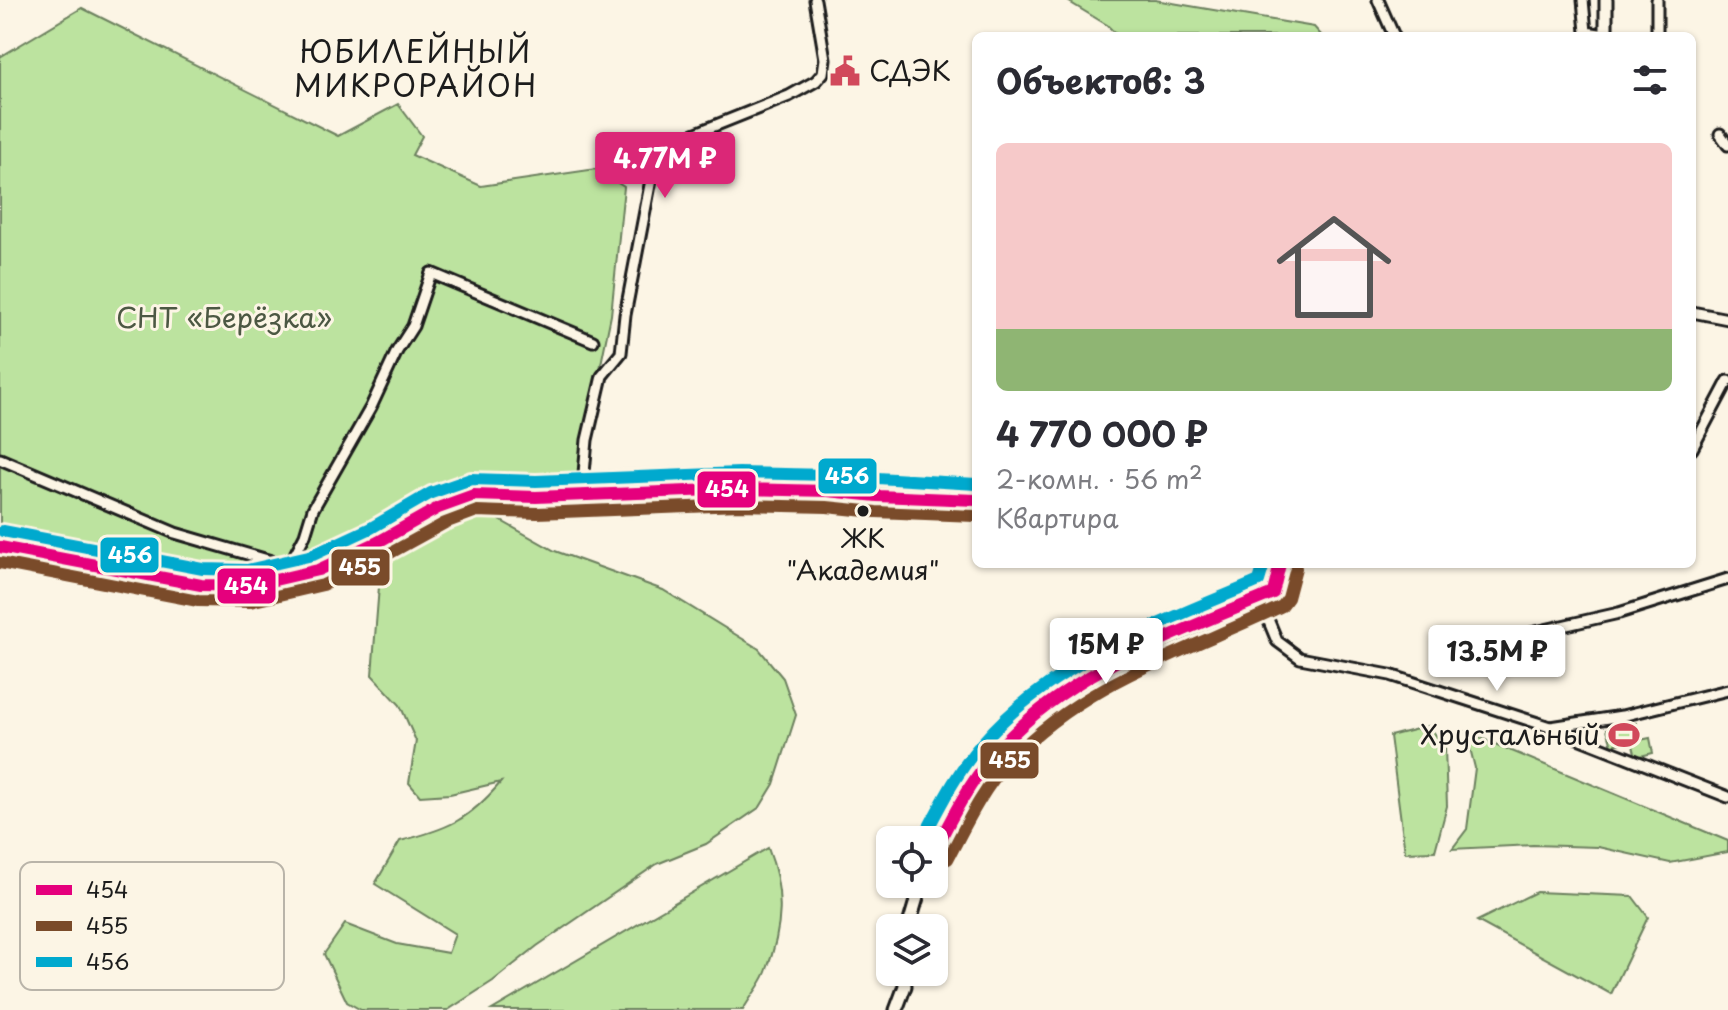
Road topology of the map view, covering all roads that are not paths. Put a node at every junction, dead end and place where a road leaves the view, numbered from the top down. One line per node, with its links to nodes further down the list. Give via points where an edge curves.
1 (815, 0): 18 (street, via 825,59 816,81 679,140 654,164 621,353 602,376 587,440)
2 (1378, 0): 6 (street)
3 (1583, 0): 7 (street)
4 (1606, 0): 8 (street)
5 (1657, 0): 9 (street)
6 (1392, 32)
7 (1586, 32)
8 (1606, 32)
9 (1657, 32)
10 (1720, 134): 11 (street)
11 (1728, 145)
12 (1696, 313): 13 (street)
13 (1728, 319)
14 (593, 341): 17 (street, via 431,273 413,326 313,509 291,562 278,563 175,533)
15 (1728, 381): 16 (street)
16 (1696, 441)
17 (0, 459)
18 (582, 495): 19 (street, via 761,490); 20 (street, via 474,495 318,570 249,586 201,585)
19 (972, 500)
20 (0, 547)
21 (1279, 568): 23 (street)
22 (1728, 579): 24 (street, via 1619,613)
23 (1273, 593): 26 (street, via 1265,612 1277,641 1300,658 1390,675); 28 (street, via 1110,663 1022,723 994,752)
24 (1527, 634)
25 (1728, 690): 26 (street)
26 (1550, 727): 27 (street)
27 (1728, 796)
28 (948, 826)
29 (905, 986): 30 (street)
30 (896, 1010)

